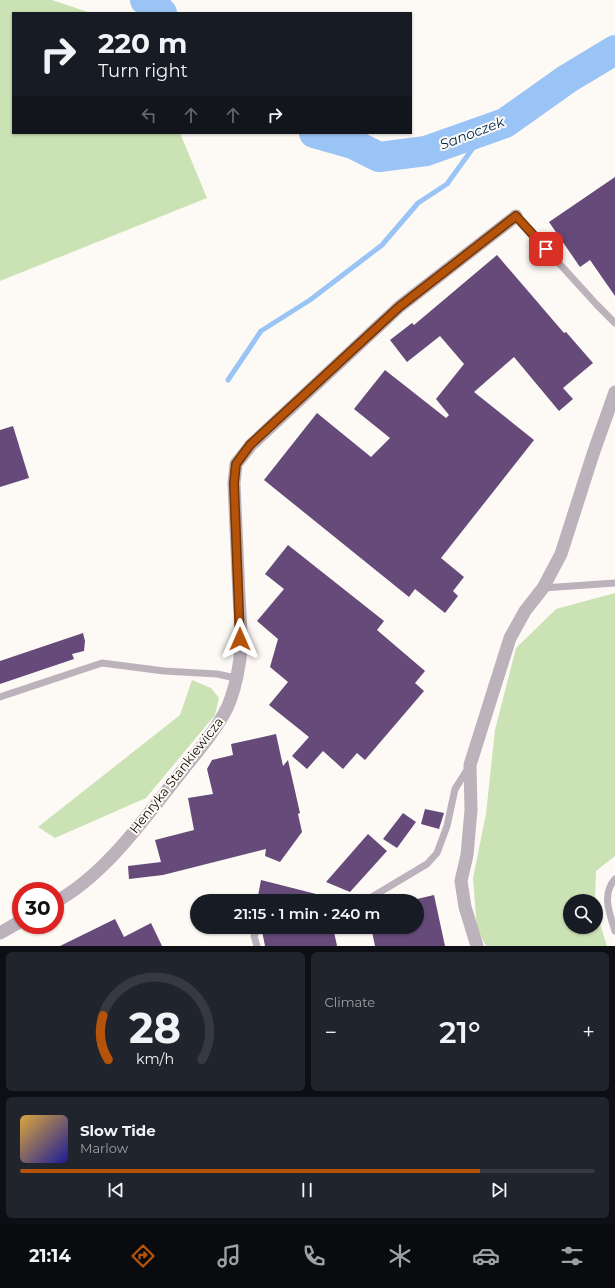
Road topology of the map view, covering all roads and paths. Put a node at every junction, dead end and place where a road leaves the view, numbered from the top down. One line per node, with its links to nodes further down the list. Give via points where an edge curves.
1 (516, 216): 2 (lane); 6 (street, Henryka Stankiewicza, via 399,307 250,445 236,464 234,483 240,627)
2 (615, 323)
3 (615, 392): 5 (street, via 561,554)
4 (615, 583): 5 (lane)
5 (543, 588): 8 (street, via 525,611 510,638)
6 (236, 678): 7 (lane, via 102,663); 11 (street, Henryka Stankiewicza, via 228,705 216,725 144,819 88,879)
7 (0, 697)
8 (470, 765): 10 (lane, via 456,789 448,826 437,853 427,864); 17 (street, via 471,810 467,855 461,881)
9 (615, 879): 13 (lane, via 610,885 607,903)
10 (377, 894)
11 (64, 898)
12 (12, 926): 14 (street)
13 (615, 931)
14 (0, 933)
15 (255, 934): 16 (lane)
16 (257, 946)
17 (476, 946)

